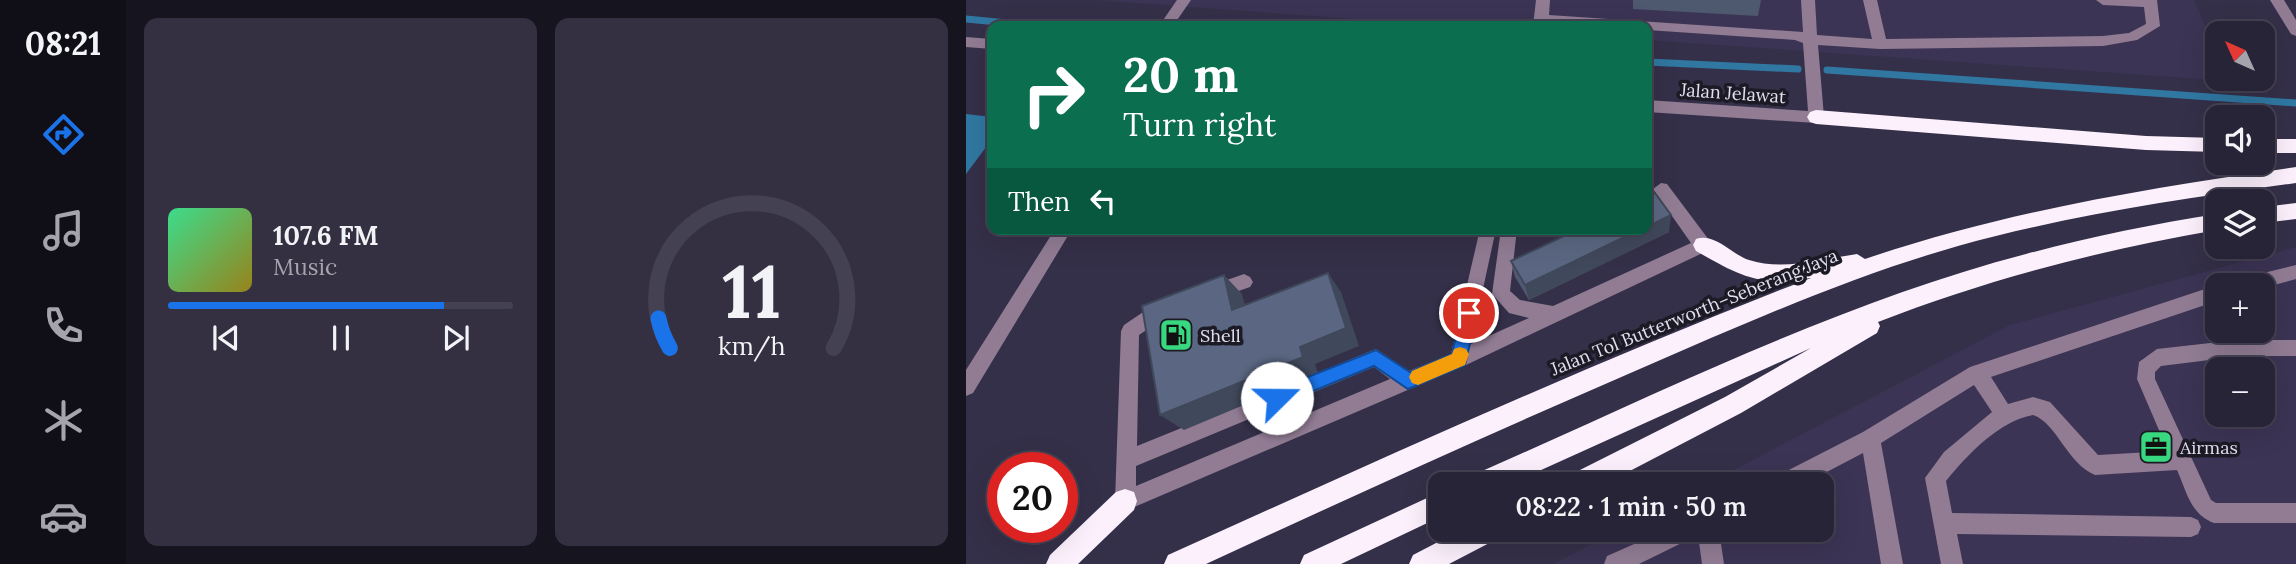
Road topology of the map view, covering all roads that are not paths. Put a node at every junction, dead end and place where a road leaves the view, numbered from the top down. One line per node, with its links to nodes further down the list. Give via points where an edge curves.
1 (1184, 0): 8 (street)
2 (1543, 0): 9 (street)
3 (1808, 0): 12 (street)
4 (1870, 0): 15 (street)
5 (2103, 0): 7 (street)
6 (2277, 0): 10 (street)
7 (2150, 1): 15 (street, via 2153,26 2132,37)
8 (1169, 21)
9 (1541, 21)
10 (2294, 26)
11 (1652, 28): 12 (street, via 1797,35)
12 (1810, 40): 15 (street); 17 (street)
13 (966, 42): 14 (street)
14 (987, 44)
15 (1880, 44)
16 (1652, 106): 17 (street, Jalan Jelawat)
17 (1816, 117): 18 (highway)
18 (2205, 145)
19 (2275, 146): 20 (highway)
20 (2296, 146)
21 (2296, 175): 30 (highway, Jalan Tol Butterworth–Seberang Jaya, via 2119,200 1999,227)
22 (1661, 189): 29 (street)
23 (2296, 211): 24 (highway)
24 (2275, 214)
25 (2205, 224): 34 (highway, via 2024,263)
26 (1060, 235): 43 (street)
27 (1487, 235): 40 (street)
28 (1508, 235): 36 (street, via 1501,294 1515,307)
29 (1703, 245): 30 (highway, via 1746,269 1784,273); 36 (street)
30 (1898, 258): 60 (highway, Jalan Tol Butterworth–Seberang Jaya, via 1751,311)
31 (2296, 272): 32 (street)
32 (2275, 278)
33 (1244, 282): 46 (street, via 1165,307 1130,331)
34 (1926, 294): 48 (highway, via 1779,350); 49 (highway, via 1733,405)
35 (2205, 300): 41 (street)
36 (1556, 315): 40 (street)
37 (2220, 343): 47 (street, via 2157,358 2146,368 2146,379)
38 (2263, 343): 39 (street)
39 (2296, 348)
40 (1459, 359): 42 (street)
41 (1977, 373): 44 (street); 45 (street)
42 (1408, 381): 46 (street, via 1376,358); 51 (street)
43 (966, 387)
44 (2004, 414): 47 (street, via 2037,406 2048,410 2083,458 2095,465); 54 (street, via 1935,478)
45 (1870, 439): 50 (street); 65 (street)
46 (1128, 458): 51 (street)
47 (2181, 460): 53 (street, via 2197,496 2214,513)
48 (1509, 472)
49 (1602, 472)
50 (1805, 472)
51 (1125, 501): 59 (highway)
52 (1428, 510): 61 (highway)
53 (2296, 513)
54 (1942, 523): 55 (street); 66 (street)
55 (2191, 527)
56 (1465, 542): 62 (highway)
57 (1664, 542): 63 (street)
58 (1709, 542): 64 (street)
59 (1059, 564)
60 (1177, 564)
61 (1313, 564)
62 (1422, 564)
63 (1615, 564)
64 (1713, 564)
65 (1892, 564)
66 (1952, 564)

